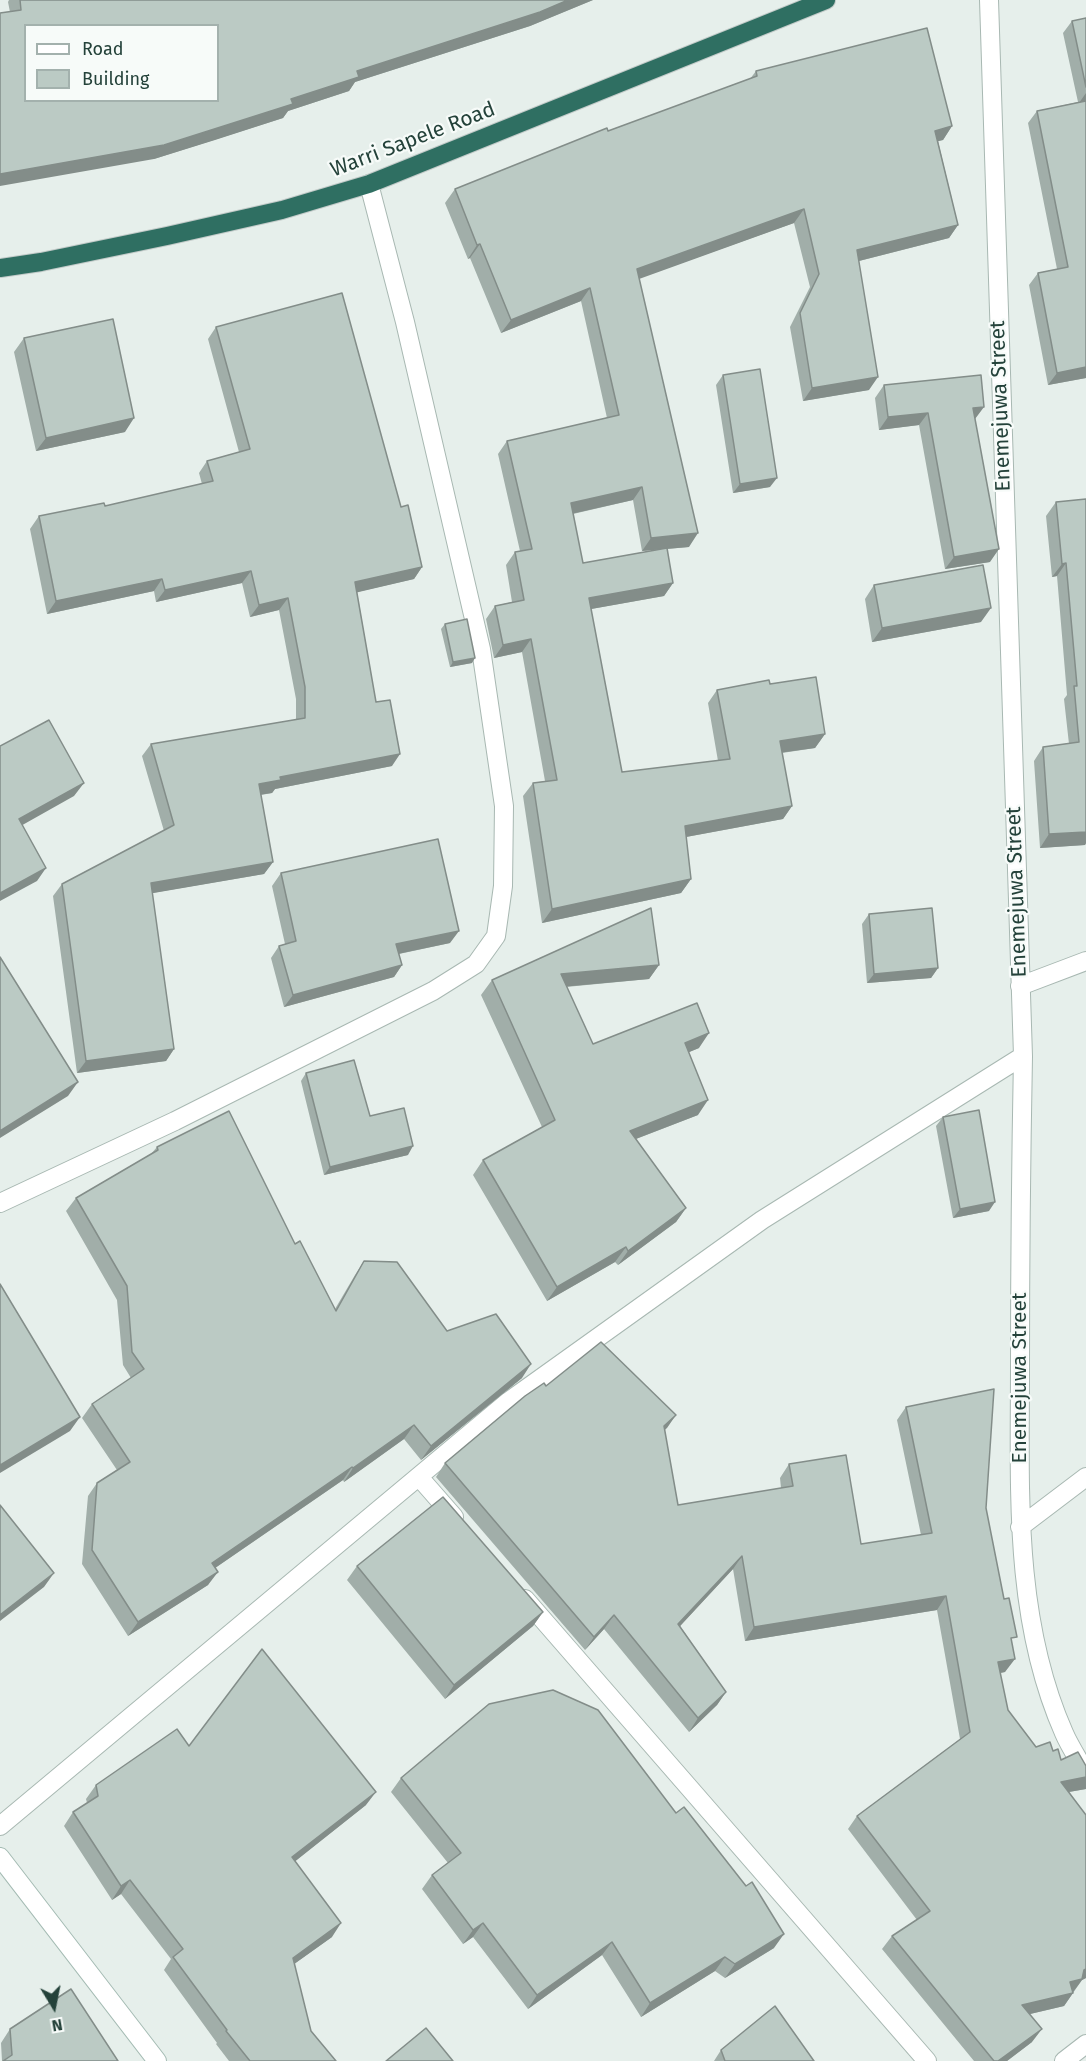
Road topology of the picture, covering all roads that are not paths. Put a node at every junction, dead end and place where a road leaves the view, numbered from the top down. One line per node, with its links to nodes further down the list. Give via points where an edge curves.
1 (826, 0): 3 (highway, Warri Sapele Road)
2 (989, 0): 6 (street, Enemejuwa Street)
3 (369, 184): 4 (highway, Warri Sapele Road, via 282,210 40,262); 8 (street, via 481,649 504,807 503,886 496,936 476,964 434,991 176,1121)
4 (0, 267)
5 (1086, 961): 6 (street)
6 (1020, 986): 7 (street, Enemejuwa Street)
7 (1023, 1056): 9 (street, via 762,1220 509,1401); 11 (street, Enemejuwa Street)
8 (0, 1203)
9 (419, 1477): 12 (street); 15 (street)
10 (1086, 1477): 11 (street)
11 (1020, 1527): 14 (street, Enemejuwa Street, via 1028,1606 1044,1680 1064,1734)
12 (466, 1531)
13 (513, 1585): 19 (street)
14 (1086, 1773)
15 (0, 1826)
16 (0, 1857): 18 (street)
17 (1086, 2044): 20 (street)
18 (157, 2061)
19 (927, 2061)
20 (1064, 2061)

